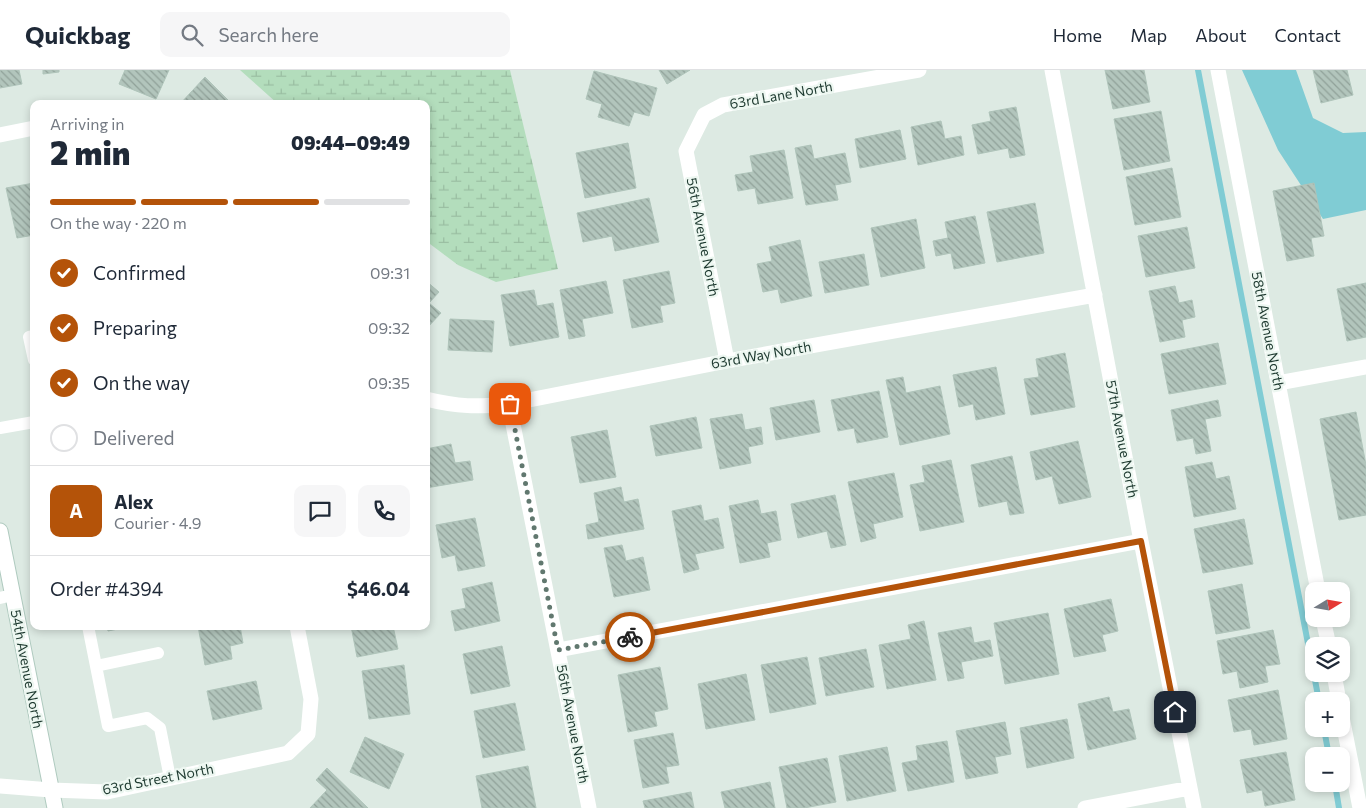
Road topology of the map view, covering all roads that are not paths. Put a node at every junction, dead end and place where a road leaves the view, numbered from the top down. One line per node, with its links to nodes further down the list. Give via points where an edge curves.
1 (919, 70): 4 (street, 63rd Lane North, via 723,105)
2 (1052, 70): 7 (street, 57th Avenue North)
3 (1218, 70): 10 (street, 58th Avenue North)
4 (704, 115): 8 (street, 56th Avenue North, via 686,151)
5 (30, 129): 6 (street)
6 (0, 135)
7 (1095, 294): 8 (street, 63rd Way North); 16 (street, 57th Avenue North)
8 (727, 361): 12 (street, 63rd Way North)
9 (1366, 367): 10 (street)
10 (1278, 383): 17 (street, 58th Avenue North)
11 (430, 400): 12 (street, 63rd Way North, via 475,407)
12 (510, 404): 21 (street, 56th Avenue North)
13 (30, 423): 14 (lane)
14 (0, 428)
15 (0, 531): 18 (street, 54th Avenue North)
16 (1141, 541): 21 (street); 27 (street, 57th Avenue North)
17 (1316, 582)
18 (6, 596): 28 (street, 54th Avenue North)
19 (89, 630): 23 (lane)
20 (298, 630): 25 (street, 63rd Street North, via 311,700 308,734 288,753)
21 (558, 650): 30 (street, 56th Avenue North)
22 (158, 653): 23 (lane)
23 (96, 666): 25 (lane, via 108,726 147,718 160,728)
24 (1346, 737): 33 (street)
25 (170, 778): 28 (street, 63rd Street North, via 107,792)
26 (0, 786): 28 (street, 63rd Street North)
27 (1190, 788): 31 (street); 32 (street, 57th Avenue North)
28 (51, 790): 29 (street, 54th Avenue North)
29 (55, 808)
30 (589, 808)
31 (1085, 808)
32 (1194, 808)
33 (1360, 808)

